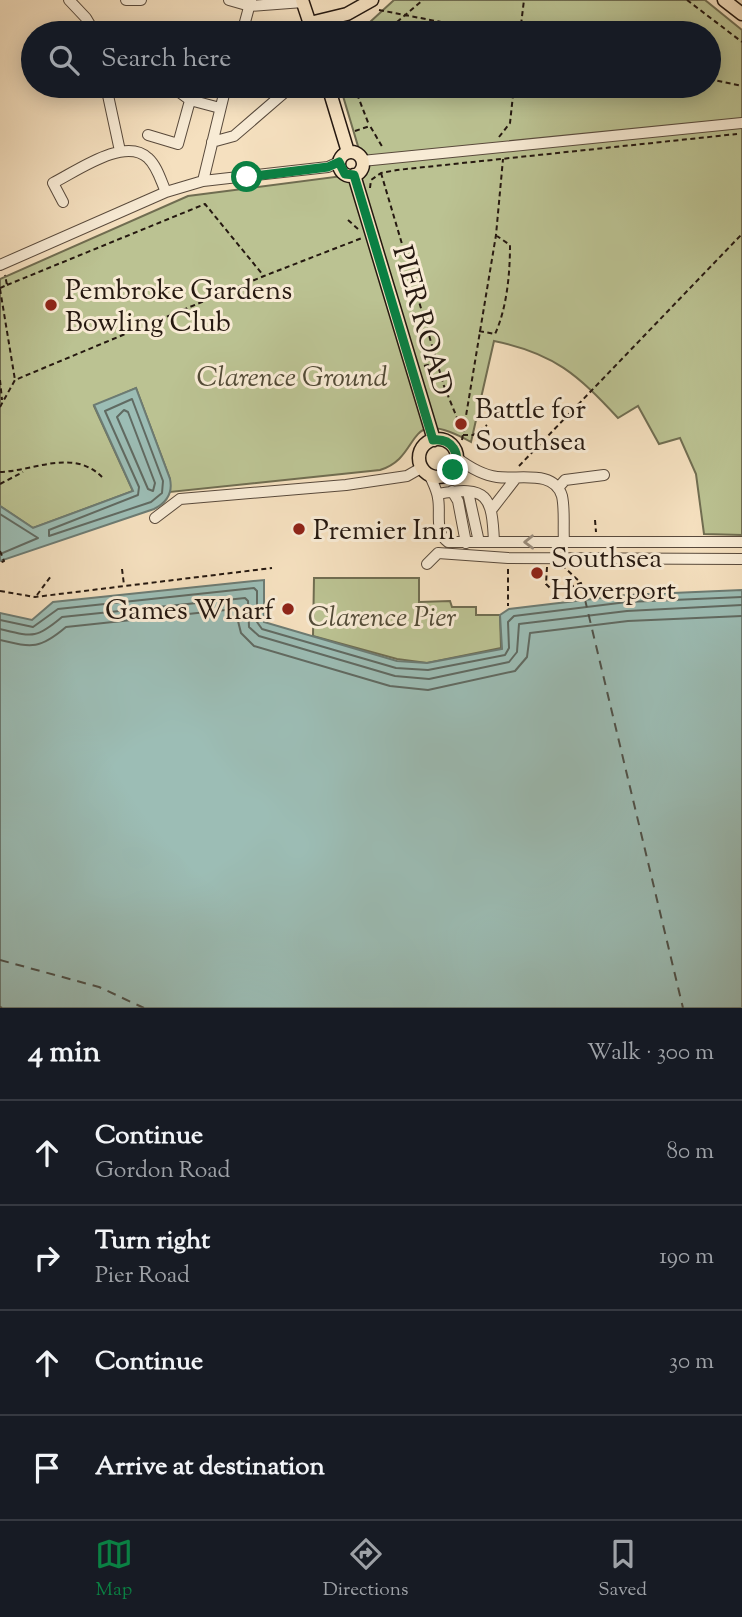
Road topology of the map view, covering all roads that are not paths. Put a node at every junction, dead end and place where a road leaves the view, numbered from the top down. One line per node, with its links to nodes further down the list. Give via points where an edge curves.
1 (69, 0): 10 (street)
2 (126, 0): 3 (street)
3 (141, 0)
4 (229, 0): 7 (street)
5 (724, 0): 9 (main road)
6 (302, 1): 7 (street); 12 (main road)
7 (251, 3): 11 (street)
8 (367, 4): 13 (main road)
9 (742, 14)
10 (88, 21)
11 (246, 21)
12 (309, 21)
13 (327, 21)
14 (109, 98): 24 (street)
15 (187, 98): 19 (street)
16 (223, 98): 20 (street)
17 (278, 98): 23 (street, via 234,136)
18 (331, 98): 25 (main road)
19 (190, 100): 20 (street); 22 (street, via 177,144)
20 (220, 108): 23 (street)
21 (742, 123): 26 (street)
22 (148, 135)
23 (212, 142): 28 (street)
24 (120, 151): 29 (street, via 138,150 151,159); 30 (street, via 53,183)
25 (344, 157): 26 (main road, via 357,154); 27 (main road, via 345,174); 28 (street, via 328,167)
26 (362, 161): 27 (main road, via 361,170)
27 (354, 175): 32 (main road, PIER ROAD)
28 (203, 180): 29 (street)
29 (166, 192): 31 (street)
30 (63, 202)
31 (1, 264)
32 (433, 440): 33 (main road, via 450,443); 34 (main road, via 421,451)
33 (457, 458): 34 (main road, via 449,474); 36 (street, via 486,474)
34 (426, 472): 40 (street); 42 (street, via 346,485 180,499)
35 (604, 475): 37 (street, via 565,480)
36 (516, 478): 37 (street, via 541,478); 41 (street)
37 (558, 488): 43 (street)
38 (452, 491): 39 (street); 40 (street); 44 (street)
39 (468, 492): 41 (street, via 479,493); 45 (street)
40 (438, 494): 44 (street, via 442,537)
41 (492, 509): 46 (street)
42 (155, 518)
43 (564, 541): 46 (street, one-way to 46); 47 (street)
44 (466, 542): 45 (street)
45 (479, 542): 46 (street)
46 (494, 542)
47 (742, 542)
48 (742, 559): 49 (street, via 508,558 438,553)
49 (426, 564)

